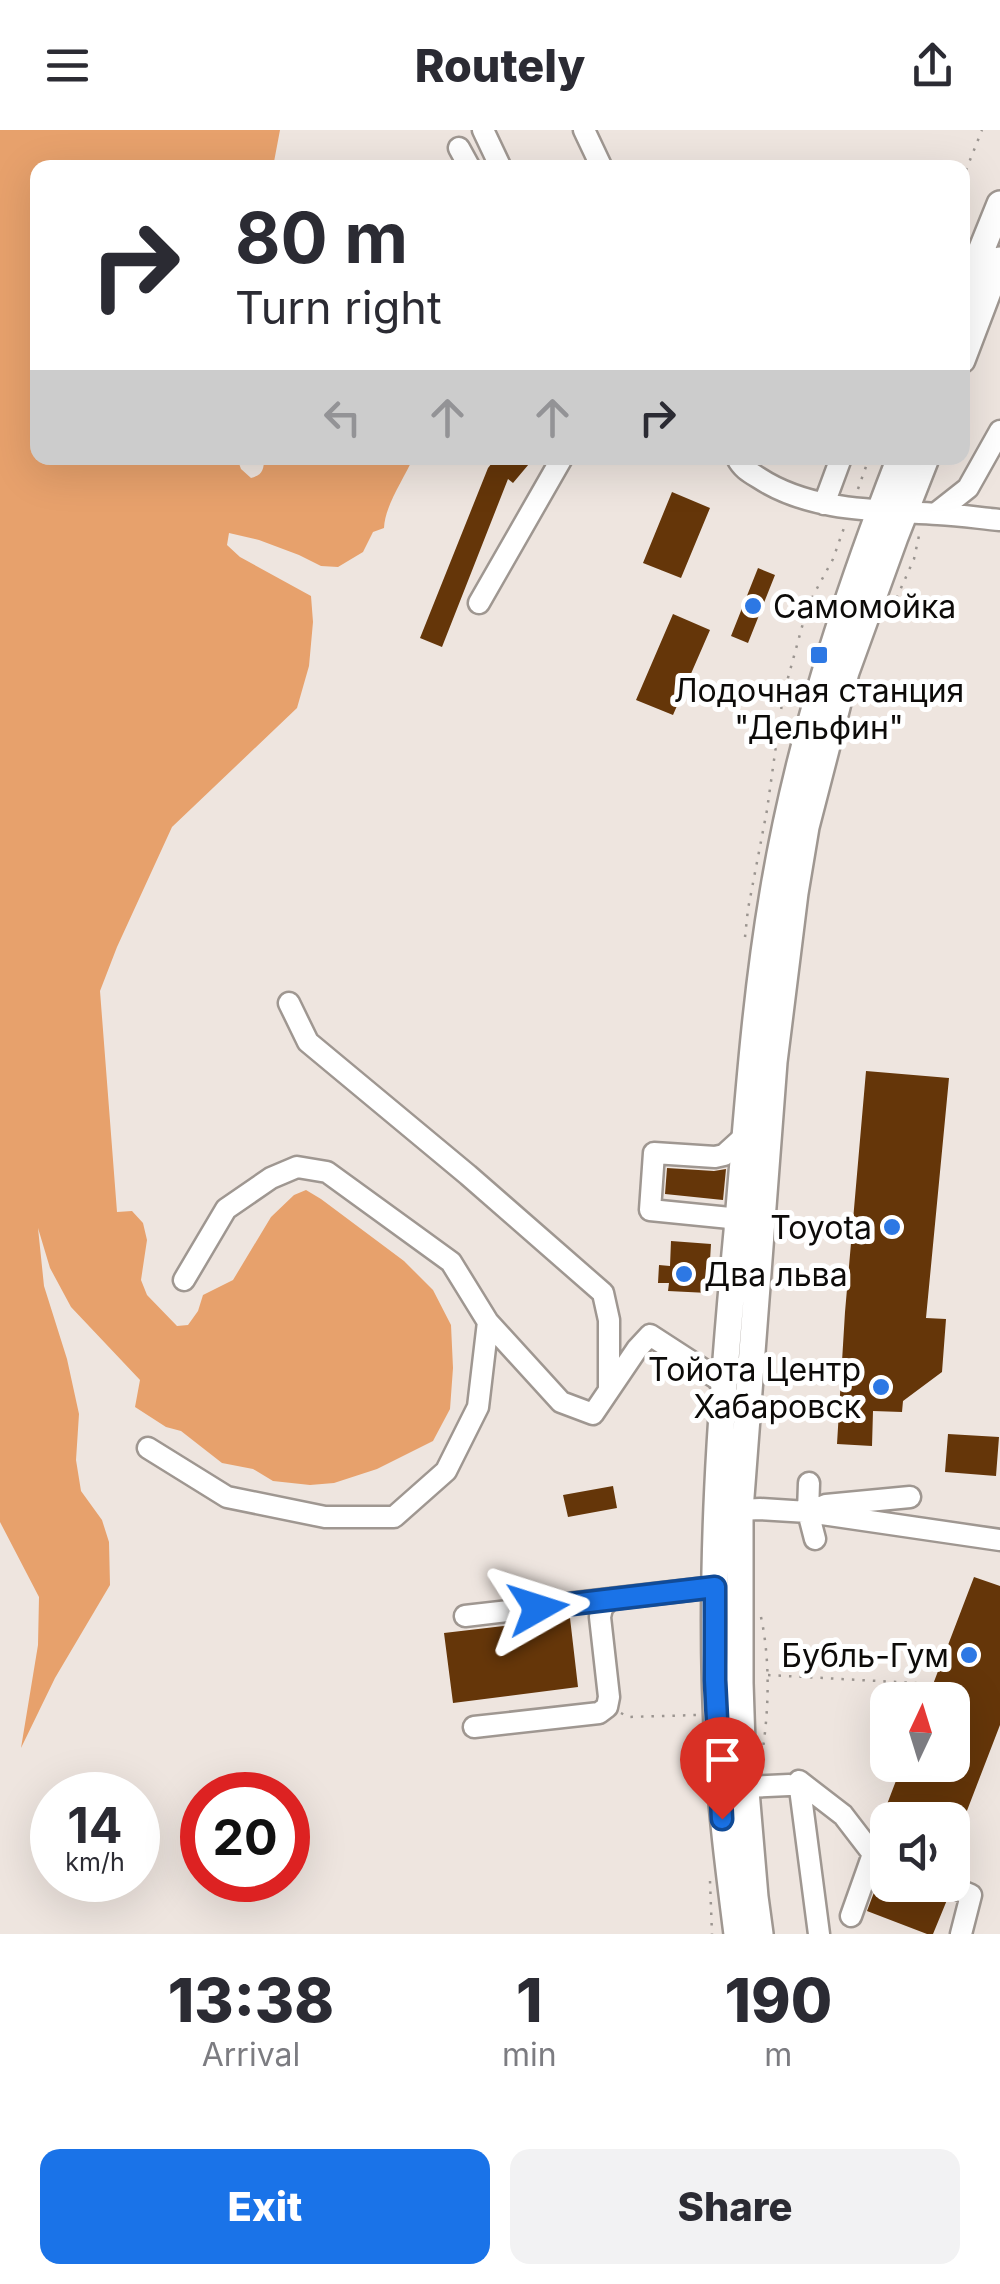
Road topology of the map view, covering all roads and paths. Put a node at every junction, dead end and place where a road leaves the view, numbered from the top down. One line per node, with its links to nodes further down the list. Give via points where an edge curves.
1 (482, 130): 6 (street)
2 (584, 130): 7 (street)
3 (982, 130): 8 (path)
4 (459, 148): 5 (street)
5 (466, 160)
6 (496, 160)
7 (598, 160)
8 (970, 160)
9 (1000, 204): 11 (main road)
10 (1000, 260): 12 (main road)
11 (970, 278)
12 (994, 294): 13 (main road)
13 (970, 329)
14 (1000, 430): 22 (street, via 968,488)
15 (558, 465): 24 (street)
16 (743, 465): 20 (street, via 779,492)
17 (838, 465): 20 (street)
18 (899, 465): 21 (main road)
19 (922, 465): 21 (main road)
20 (824, 504): 21 (street)
21 (892, 512): 22 (street); 27 (main road, via 838,625 792,793 766,934); 36 (main road, via 806,826 795,893 774,1062)
22 (935, 514): 23 (street); 25 (path, via 919,532 893,611)
23 (1000, 520)
24 (479, 603)
25 (882, 625)
26 (289, 1003): 32 (street, via 308,1042 603,1294)
27 (746, 1134): 28 (main road); 28 (street, via 715,1157 654,1153 650,1210 730,1218)
28 (737, 1230): 31 (main road)
29 (184, 1280): 30 (street, via 226,1209 297,1167 327,1172 451,1262)
30 (488, 1322): 32 (street, via 560,1402 593,1414); 33 (street, via 478,1407 446,1471 394,1516 325,1517 227,1497)
31 (724, 1383): 32 (street, via 650,1335); 40 (main road)
32 (609, 1392)
33 (148, 1448)
34 (809, 1483): 37 (street)
35 (910, 1497): 37 (street)
36 (740, 1510): 37 (street); 51 (main road)
37 (808, 1512): 38 (street); 39 (street)
38 (815, 1539)
39 (1000, 1540)
40 (715, 1587): 41 (street); 58 (main road, via 722,1819)
41 (610, 1600): 42 (street); 46 (street, via 600,1618)
42 (465, 1616)
43 (765, 1638): 44 (path)
44 (766, 1675): 45 (path); 49 (path)
45 (896, 1682)
46 (607, 1708): 47 (path, via 628,1716 698,1714); 48 (street)
47 (700, 1720)
48 (474, 1727)
49 (764, 1744)
50 (794, 1783): 51 (street); 52 (street, via 844,1816); 60 (street)
51 (745, 1787): 59 (main road)
52 (870, 1846)
53 (710, 1866): 57 (path)
54 (870, 1877): 56 (street)
55 (969, 1902): 61 (street)
56 (851, 1916)
57 (712, 1934)
58 (737, 1934)
59 (760, 1934)
60 (819, 1934)
61 (961, 1934)

